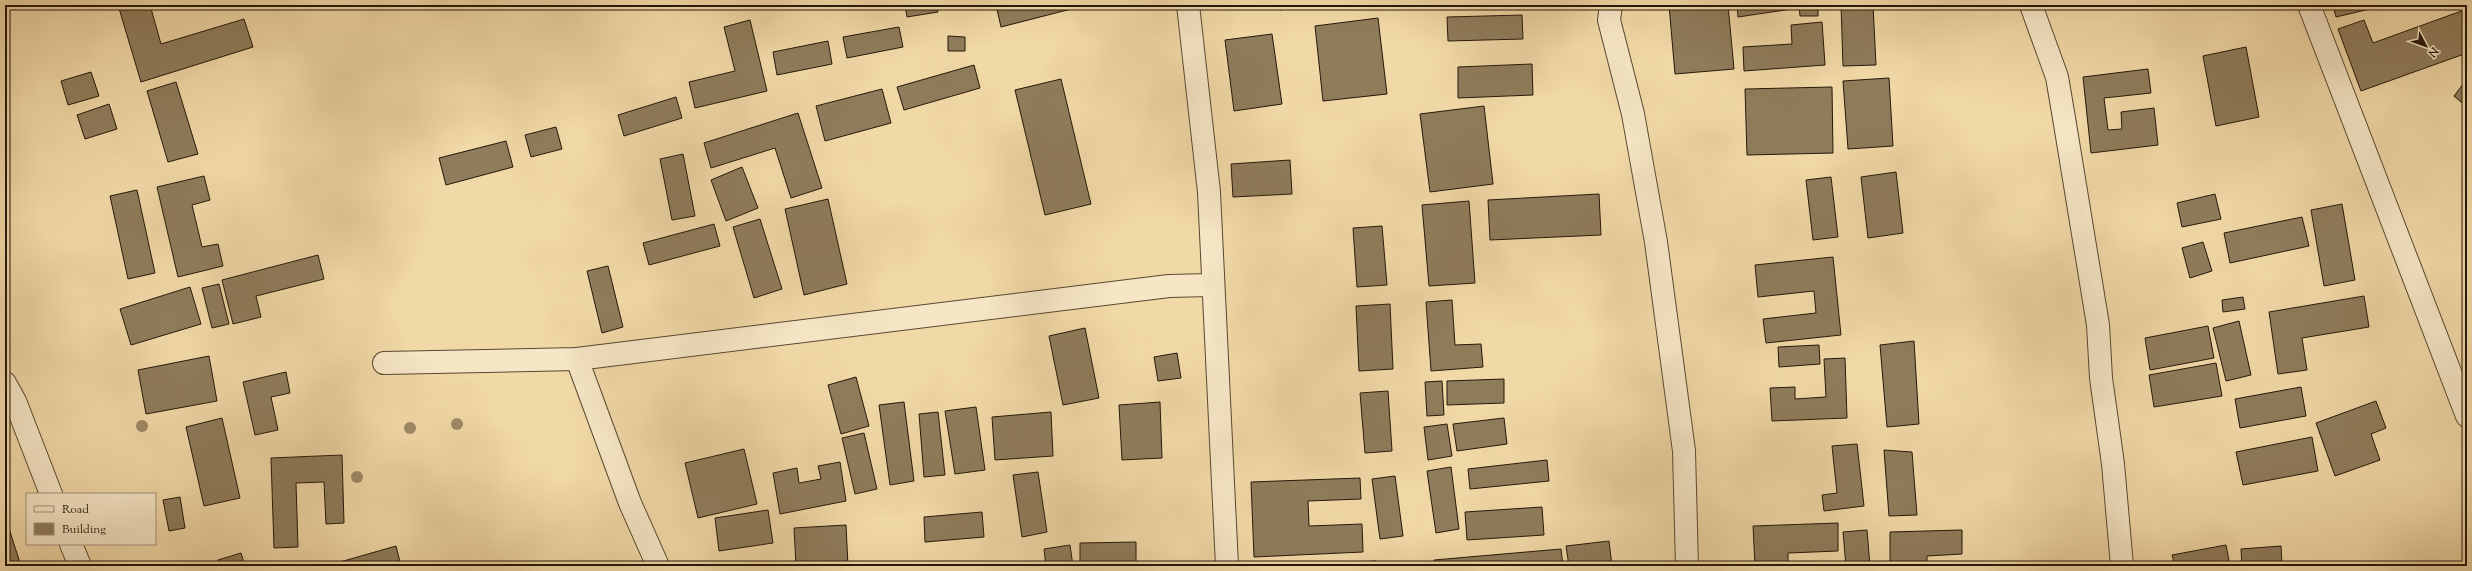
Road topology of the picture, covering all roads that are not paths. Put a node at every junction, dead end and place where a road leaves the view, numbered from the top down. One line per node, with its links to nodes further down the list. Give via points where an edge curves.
1 (1188, 5): 5 (street, via 1208,192)
2 (1611, 5): 15 (street, via 1609,20 1633,114 1662,288 1684,451)
3 (2031, 5): 16 (street, via 2057,77 2098,326 2101,378 2113,464)
4 (2309, 5): 9 (street)
5 (1211, 285): 6 (street, via 1161,287); 14 (street)
6 (577, 359): 7 (street); 13 (street, via 630,503)
7 (384, 363)
8 (5, 383): 10 (street, via 15,401)
9 (2467, 416)
10 (52, 493)
11 (71, 545): 12 (street)
12 (80, 566)
13 (658, 566)
14 (1227, 566)
15 (1687, 566)
16 (2122, 566)

